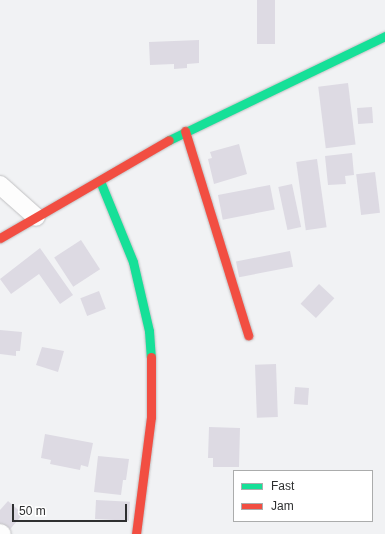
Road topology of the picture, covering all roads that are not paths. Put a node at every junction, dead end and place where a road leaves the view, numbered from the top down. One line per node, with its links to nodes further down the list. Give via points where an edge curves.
1 (385, 36): 2 (street)
2 (185, 131): 3 (street); 7 (street)
3 (100, 181): 5 (street); 8 (street, via 133,262 148,331 153,374 151,417)
4 (0, 185): 5 (street)
5 (36, 217): 6 (street)
6 (0, 238)
7 (248, 335)
8 (136, 534)

